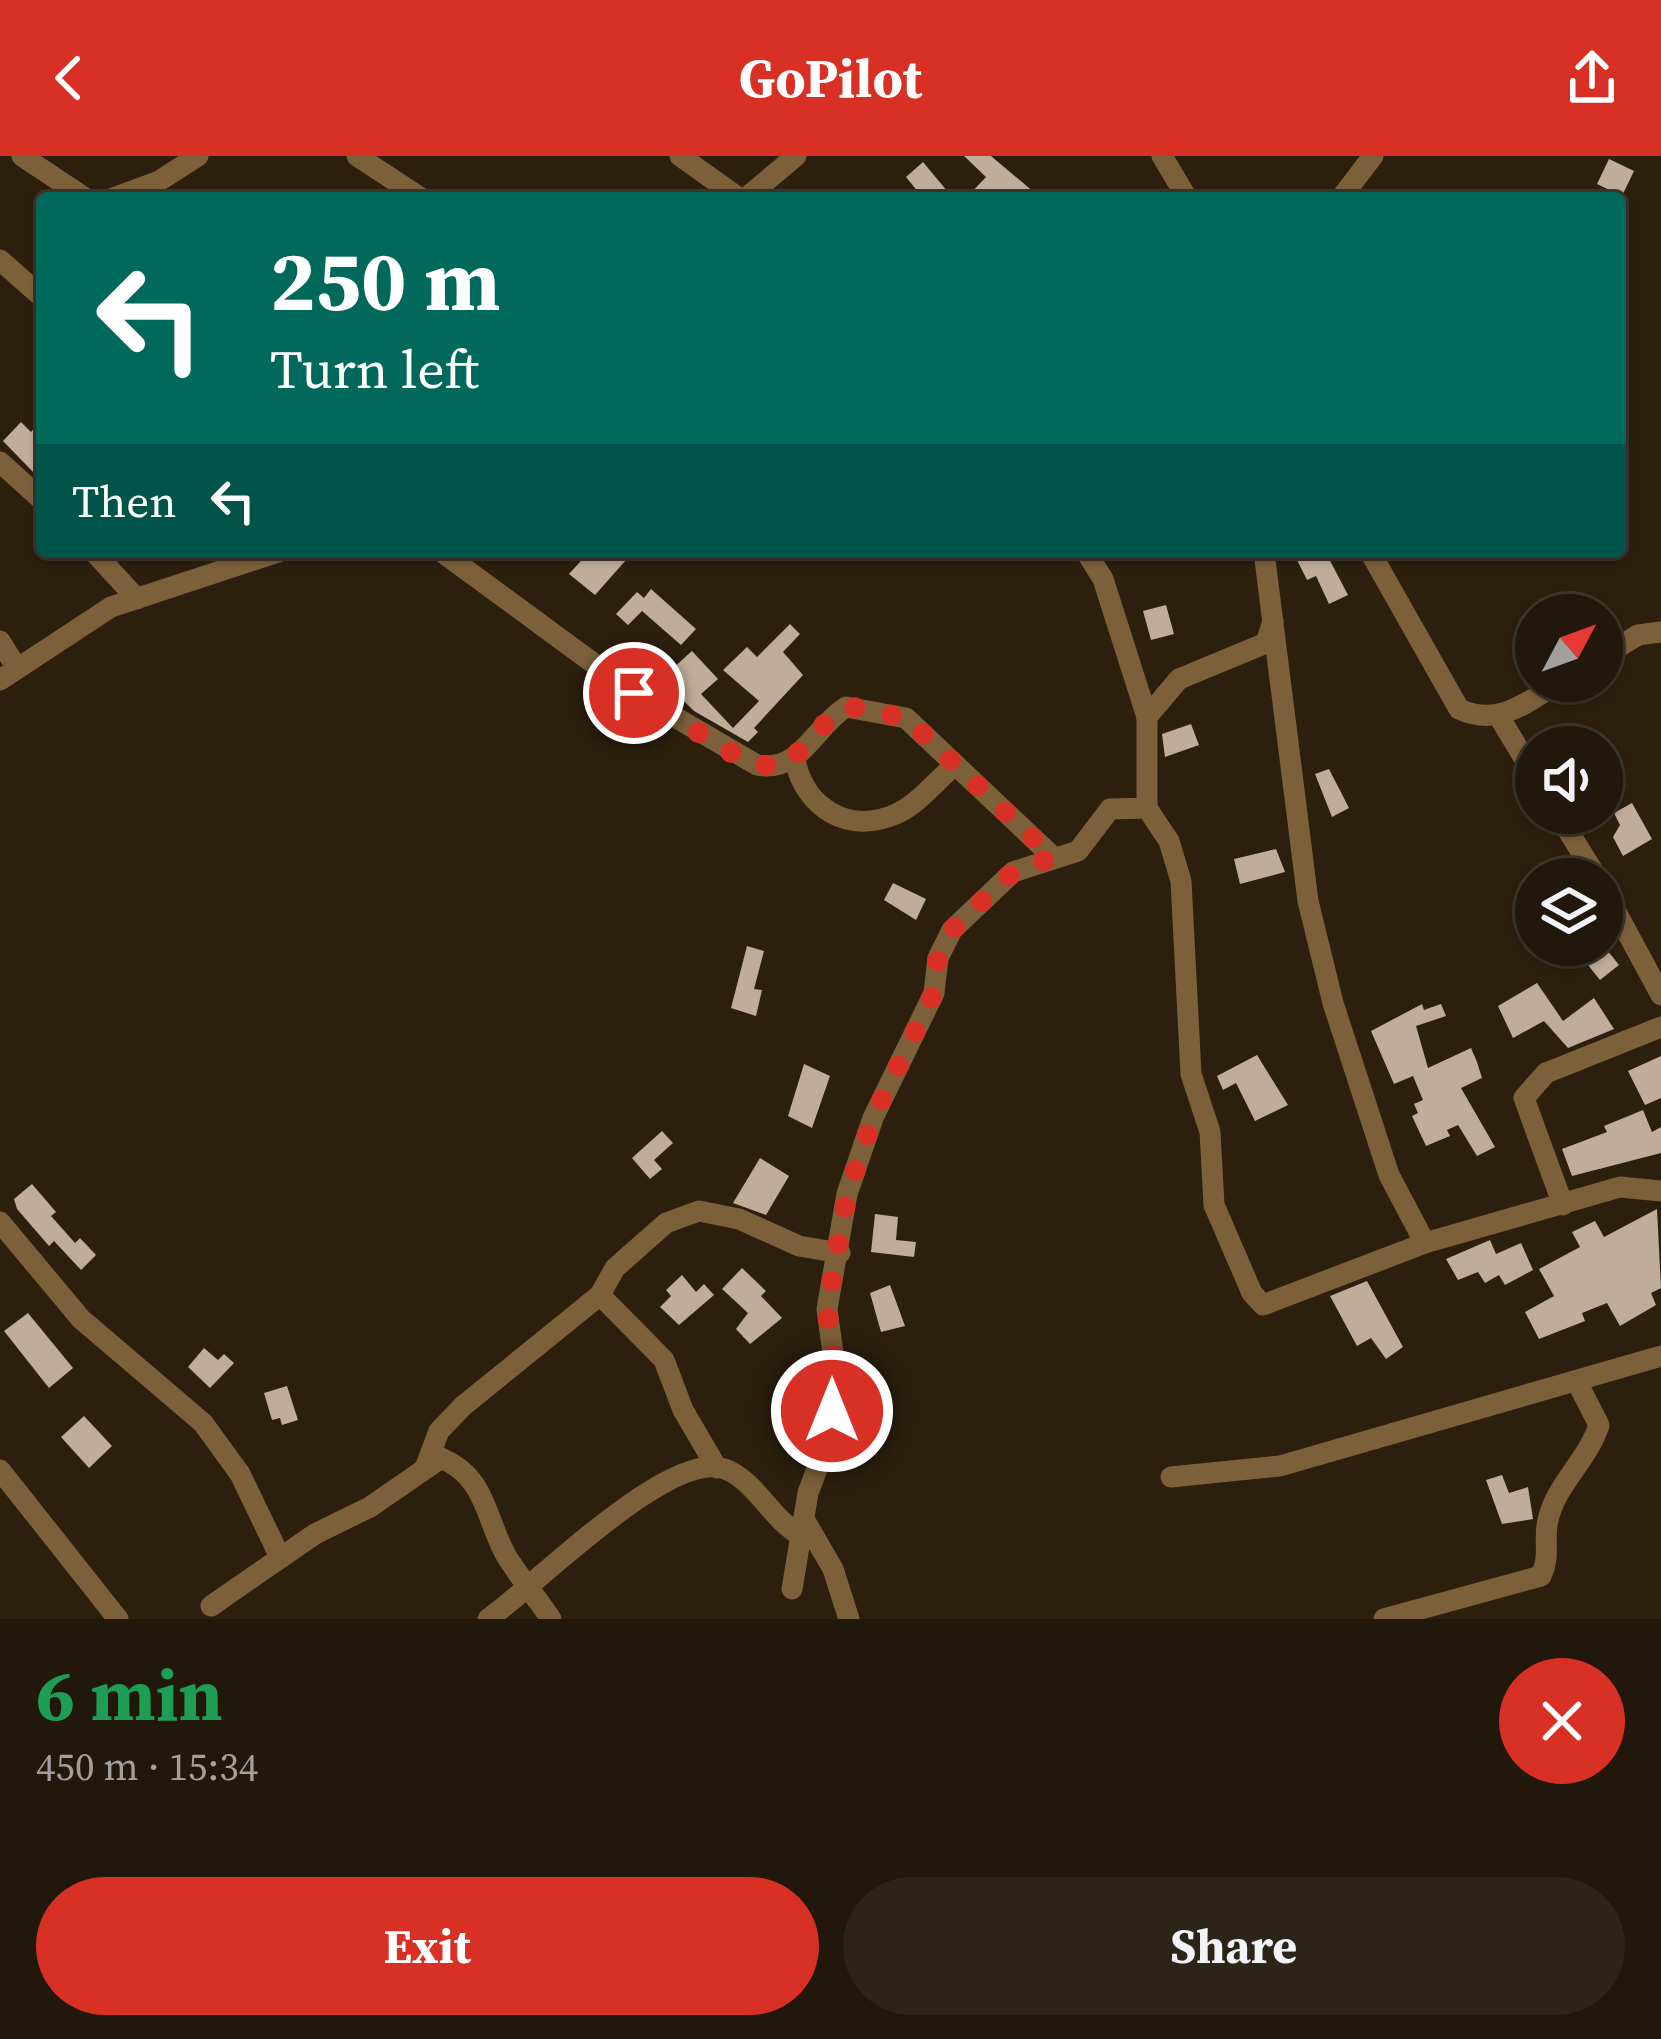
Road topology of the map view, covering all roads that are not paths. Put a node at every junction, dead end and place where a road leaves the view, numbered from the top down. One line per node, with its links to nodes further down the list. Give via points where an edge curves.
1 (22, 156): 9 (street)
2 (198, 156): 10 (street)
3 (357, 156): 11 (street)
4 (680, 156): 12 (street)
5 (796, 156): 8 (street)
6 (1162, 156): 13 (street)
7 (1373, 156): 14 (street)
8 (775, 188)
9 (76, 192)
10 (129, 192)
11 (412, 192)
12 (734, 192)
13 (1183, 192)
14 (1346, 192)
15 (0, 260): 16 (street)
16 (36, 292)
17 (0, 462): 18 (street)
18 (36, 495)
19 (99, 558): 25 (street)
20 (260, 558): 25 (street)
21 (450, 558): 35 (street, via 644,700 740,758 776,768)
22 (1090, 558): 33 (street)
23 (1265, 558): 26 (street)
24 (1373, 558): 32 (street, via 1460,709 1480,719)
25 (137, 599): 30 (street, via 111,607)
26 (1273, 621): 33 (street, via 1266,643 1179,679); 47 (street, via 1308,901 1333,1004 1389,1174)
27 (1661, 632): 29 (street)
28 (0, 641): 30 (street)
29 (1623, 644)
30 (9, 674)
31 (1524, 702): 32 (street)
32 (1498, 716): 34 (street)
33 (1147, 717): 37 (street)
34 (1515, 744)
35 (795, 760): 36 (street, via 846,706 906,718); 36 (street, via 813,802 837,818 866,822 898,814)
36 (955, 765): 38 (street)
37 (1147, 808): 38 (street, via 1110,809 1078,851); 47 (street, via 1169,841 1181,881 1191,1074 1210,1132 1214,1204 1252,1293 1263,1305 1288,1298)
38 (1053, 857): 48 (street, via 1013,872 952,930 934,993 873,1118 847,1195)
39 (1623, 925): 40 (street)
40 (1661, 995)
41 (1661, 1027): 45 (street, via 1546,1073 1524,1098)
42 (1661, 1173): 43 (street)
43 (1620, 1187): 44 (street); 45 (street)
44 (1661, 1191)
45 (1563, 1205): 47 (street)
46 (0, 1222): 57 (street, via 81,1319 203,1423 240,1474)
47 (1425, 1243)
48 (839, 1253): 49 (street, via 699,1211 666,1223 615,1268); 56 (street, via 827,1309 837,1383)
49 (599, 1295): 52 (street, via 463,1406 439,1431); 53 (street, via 664,1360)
50 (1661, 1356): 51 (street)
51 (1577, 1382): 55 (street, via 1280,1466); 65 (street, via 1599,1426 1547,1520 1550,1557 1540,1576)
52 (425, 1468): 57 (street); 58 (street, via 441,1458 470,1476)
53 (718, 1468): 56 (street); 58 (street, via 634,1497)
54 (0, 1470): 61 (street)
55 (1171, 1478)
56 (803, 1527): 59 (street); 64 (street, via 833,1569)
57 (280, 1557): 60 (street)
58 (531, 1589): 62 (street); 63 (street)
59 (792, 1589)
60 (211, 1606)
61 (118, 1619)
62 (488, 1619)
63 (550, 1619)
64 (848, 1619)
65 (1384, 1619)

